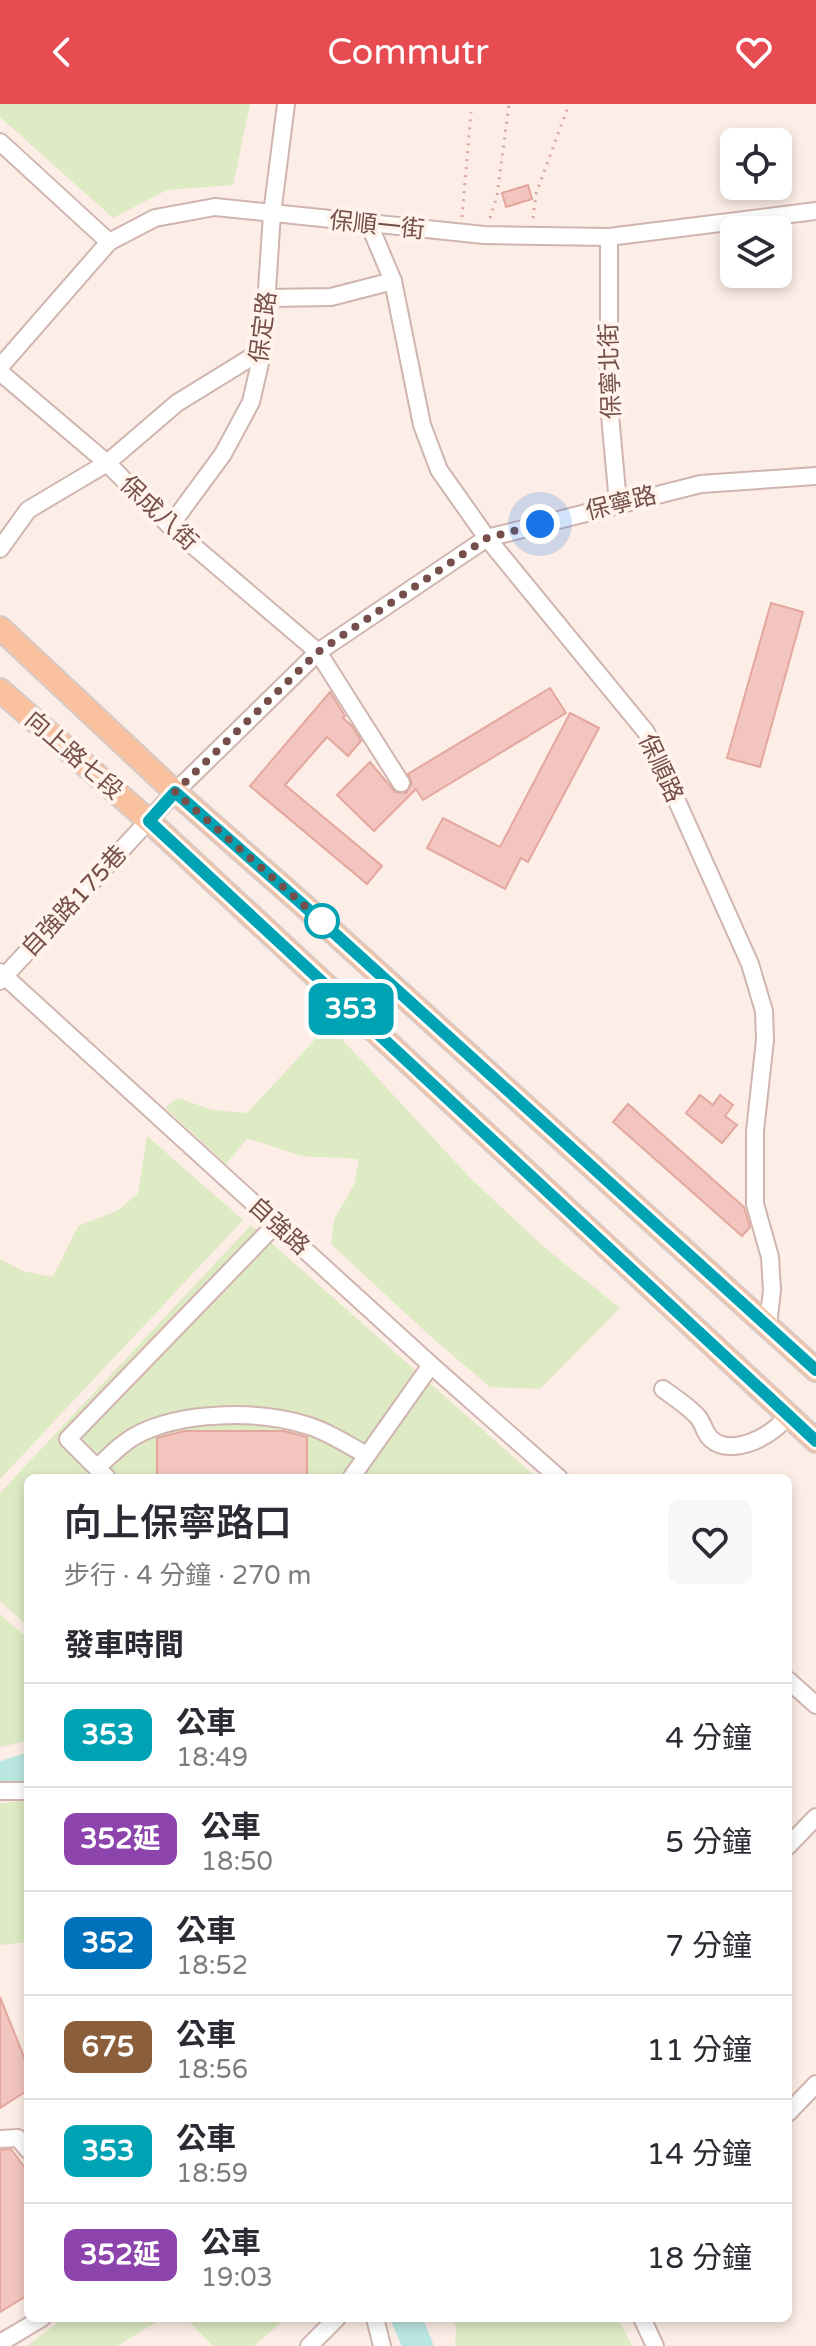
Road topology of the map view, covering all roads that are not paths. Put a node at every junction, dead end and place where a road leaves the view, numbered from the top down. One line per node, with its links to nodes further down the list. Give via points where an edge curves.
1 (286, 104): 4 (street, 保定路)
2 (0, 142): 7 (street)
3 (816, 211): 6 (street, 保順一街)
4 (272, 214): 5 (street, 保順一街); 7 (street, 保順一街, via 215,207 155,218); 9 (street, 保定路)
5 (369, 224): 6 (street, 保順一街, via 484,235); 8 (street, 保順路)
6 (609, 237): 14 (street, 保寧北街, via 609,404)
7 (109, 242): 11 (street, 保順一街)
8 (393, 281): 9 (street, via 331,297); 16 (street, 保順路, via 422,425 439,470)
9 (268, 298): 10 (street, 保定路)
10 (263, 350): 12 (street, via 177,403); 15 (street, 保定路, via 251,402 223,454)
11 (0, 370): 12 (street, 保成八街)
12 (107, 463): 15 (street, 保成八街); 17 (street, via 28,510)
13 (816, 476): 14 (street, 保寧路, via 701,484)
14 (618, 503): 16 (street, 保寧路)
15 (170, 526): 19 (street, 保成八街)
16 (487, 538): 19 (street, 保寧路); 26 (street, 保順路, via 646,732 750,964 764,1011 755,1204 770,1257)
17 (0, 549)
18 (0, 628): 22 (main road, 向上路七段)
19 (318, 652): 21 (street, 保成八街); 22 (street, 保寧路)
20 (0, 690): 23 (main road, 向上路七段)
21 (401, 783)
22 (175, 792): 23 (street, 保寧路); 26 (main road, 向上路七段)
23 (149, 821): 24 (street, 自強路175巷); 30 (main road, 向上路七段)
24 (2, 976): 25 (street, 自強路)
25 (276, 1224): 27 (street, 自強路); 33 (street, via 68,1439)
26 (768, 1325): 28 (main road, 向上路七段)
27 (431, 1365): 32 (street); 35 (street, 自強路)
28 (816, 1370)
29 (663, 1389): 30 (street, via 699,1419 712,1440 731,1447 771,1433)
30 (788, 1414): 31 (main road, 向上路七段)
31 (816, 1441)
32 (367, 1455): 33 (street, via 305,1424 218,1416 156,1426 133,1437); 34 (street)
33 (102, 1473)
34 (355, 1474)
35 (554, 1474)
36 (792, 1684): 37 (street)
37 (816, 1705)
38 (0, 1791): 39 (street)
39 (24, 1791)
40 (816, 1817): 41 (street)
41 (792, 1842)
42 (816, 2084): 43 (street)
43 (792, 2109)
44 (0, 2139): 45 (street)
45 (23, 2144)
46 (35, 2322): 50 (street)
47 (333, 2322): 51 (street)
48 (376, 2322): 52 (street)
49 (644, 2322): 53 (street)
50 (0, 2343)
51 (309, 2346)
52 (382, 2346)
53 (655, 2346)

